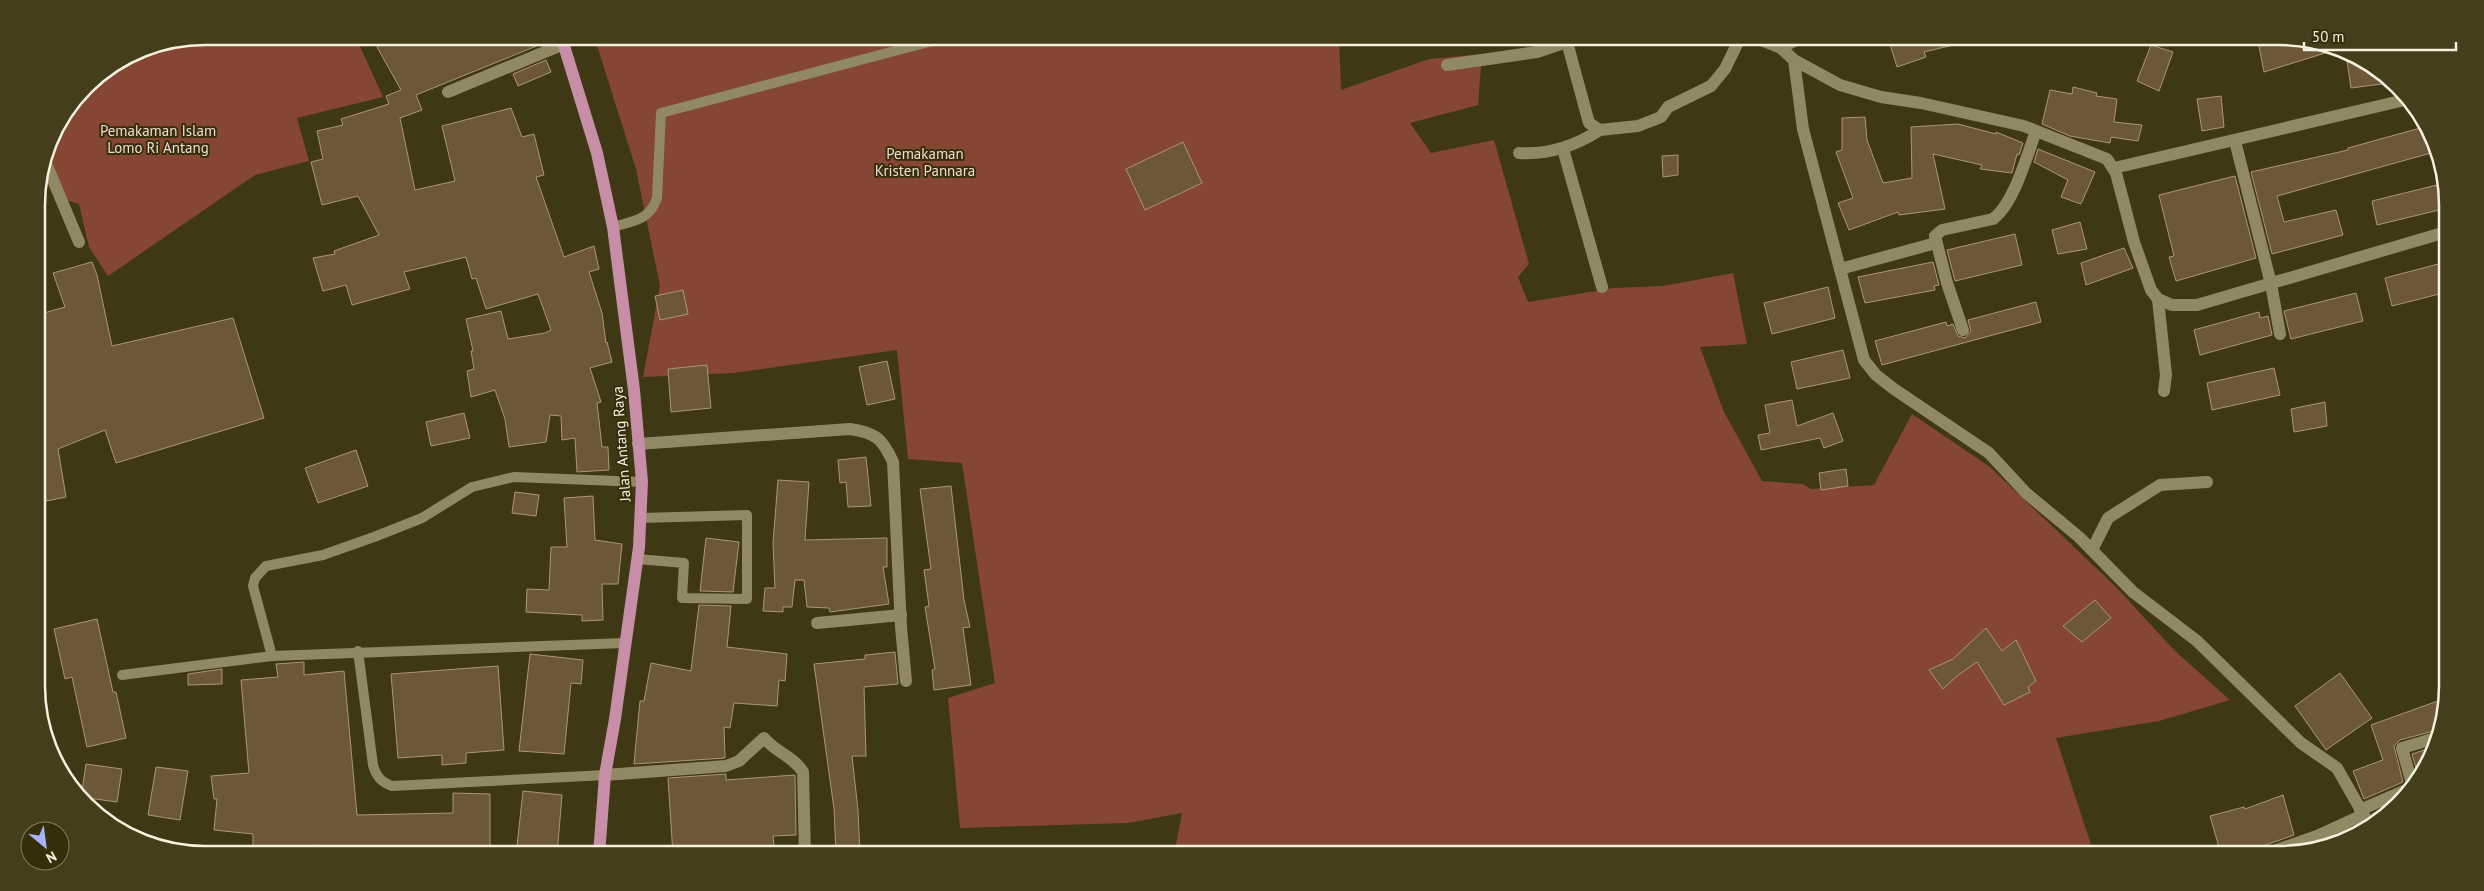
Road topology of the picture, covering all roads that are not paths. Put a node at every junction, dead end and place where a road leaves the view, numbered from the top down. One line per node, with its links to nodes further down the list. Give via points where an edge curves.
1 (552, 45): 12 (street)
2 (565, 45): 21 (main road, Jalan Antang Raya, via 598,154)
3 (917, 45): 21 (lane, via 660,113 654,208 641,219)
4 (1553, 45): 11 (street, via 1537,52)
5 (1569, 45): 14 (street, via 1589,123)
6 (1737, 45): 14 (street, via 1725,69 1711,86 1668,107 1661,117 1638,126)
7 (1773, 45): 9 (street)
8 (1786, 45): 9 (street)
9 (1780, 48): 10 (street)
10 (1794, 60): 15 (street, via 1840,85); 25 (street, via 1803,129)
11 (1447, 65)
12 (448, 92)
13 (2400, 101): 16 (street)
14 (1600, 130): 17 (street)
15 (2036, 131): 19 (street, via 2107,159); 24 (street, via 2014,189 1999,215 1942,230 1935,236)
16 (2235, 141): 19 (street); 26 (street)
17 (1563, 149): 18 (street); 27 (street)
18 (1519, 153)
19 (2114, 168): 28 (street, via 2146,277)
20 (49, 169): 23 (street)
21 (613, 227): 32 (main road, Jalan Antang Raya)
22 (2439, 234): 26 (street)
23 (79, 242)
24 (1936, 243): 25 (street); 29 (street)
25 (1840, 269): 36 (street, via 1864,360 1876,375 1989,453 2026,493)
26 (2271, 284): 28 (street, via 2197,305 2172,305); 30 (street)
27 (1602, 287)
28 (2158, 299): 31 (street, via 2166,375)
29 (1963, 330)
30 (2280, 334)
31 (2164, 391)
32 (638, 444): 33 (main road, Jalan Antang Raya); 38 (street, via 850,428 867,431 880,438 893,462)
33 (642, 482): 35 (main road, Jalan Antang Raya); 42 (lane, via 514,477 472,487 422,518 374,537 323,555 266,566 255,578 253,586)
34 (2208, 482): 36 (street, via 2160,485 2108,518)
35 (642, 518): 37 (main road, Jalan Antang Raya); 37 (lane, via 747,516 747,599 682,598 684,563)
36 (2092, 550): 49 (street, via 2133,592 2198,641 2301,743 2336,768)
37 (638, 559): 40 (main road, Jalan Antang Raya)
38 (901, 615): 39 (street); 44 (street)
39 (817, 623)
40 (625, 643): 41 (lane); 46 (main road, Jalan Antang Raya)
41 (358, 651): 42 (lane); 46 (lane, via 373,765 376,775 385,784)
42 (272, 656): 43 (lane)
43 (122, 675)
44 (906, 681)
45 (2429, 740): 47 (street, via 2402,748)
46 (605, 775): 50 (main road, Jalan Antang Raya); 51 (street, via 726,766 739,762 764,738 795,761 803,772)
47 (2410, 777)
48 (2389, 802): 49 (street)
49 (2364, 817): 52 (street)
50 (600, 846)
51 (805, 846)
52 (2288, 846)

